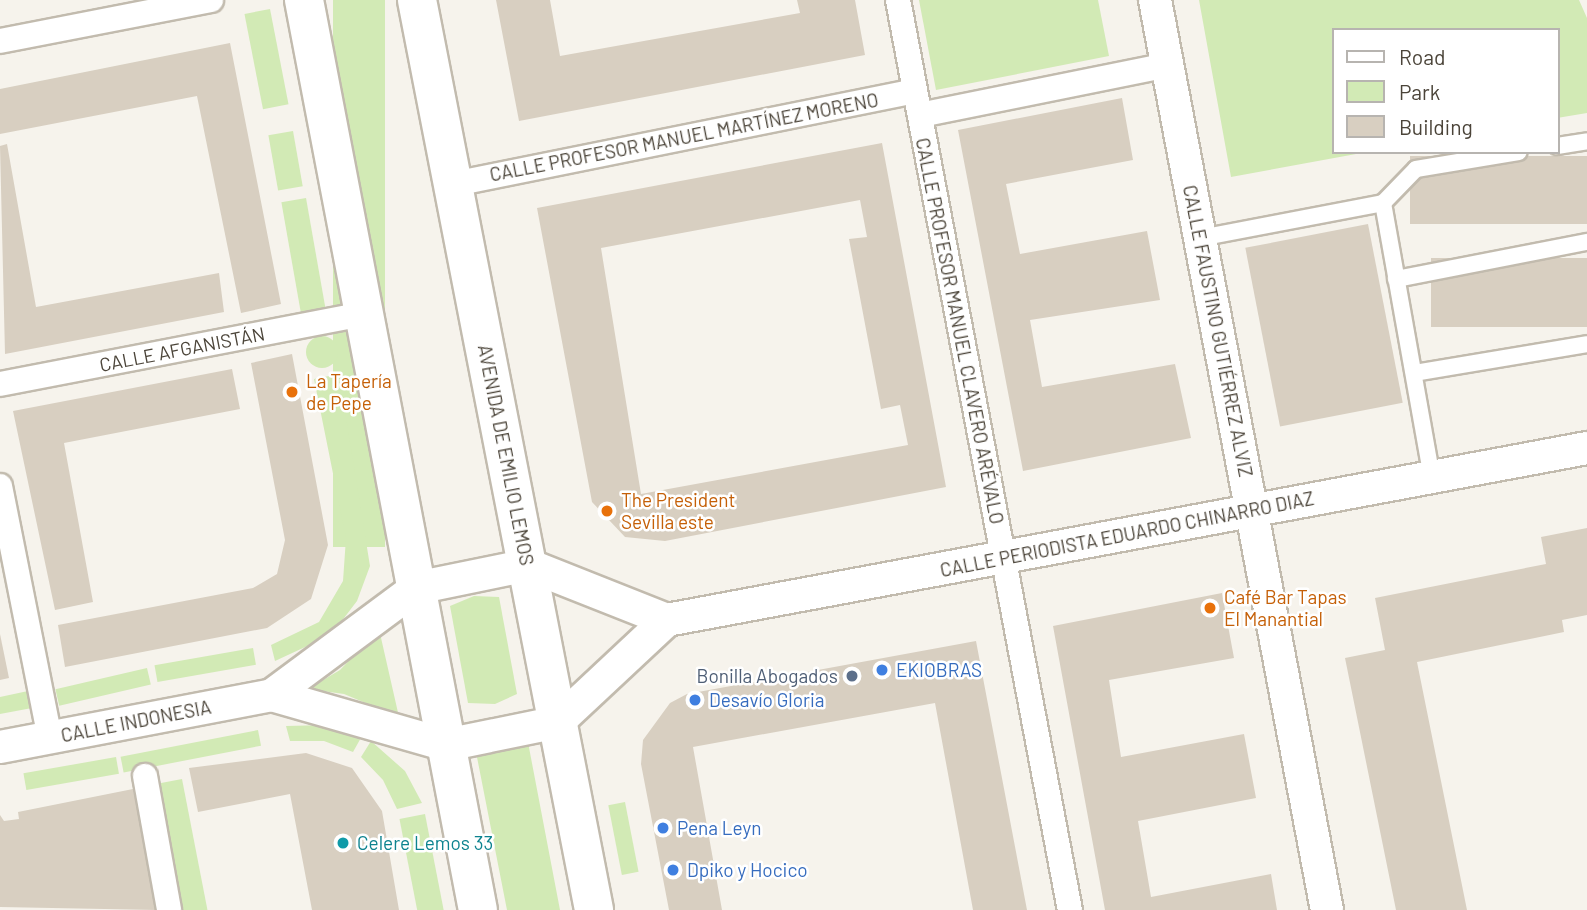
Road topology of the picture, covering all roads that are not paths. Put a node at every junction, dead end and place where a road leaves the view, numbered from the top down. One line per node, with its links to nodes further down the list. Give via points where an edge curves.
1 (211, 0): 6 (street)
2 (303, 0): 17 (street)
3 (417, 0): 12 (street, AVENIDA DE EMILIO LEMOS)
4 (898, 0): 8 (street, CALLE PROFESOR MANUEL CLAVERO ARÉVALO)
5 (1155, 0): 7 (street, CALLE FAUSTINO GUTIÉRREZ ALVIZ)
6 (0, 41)
7 (1168, 65): 8 (street, CALLE PROFESOR MANUEL MARTÍNEZ MORENO); 14 (street, CALLE FAUSTINO GUTIÉRREZ ALVIZ)
8 (917, 103): 12 (street, CALLE PROFESOR MANUEL MARTÍNEZ MORENO); 25 (street, CALLE PROFESOR MANUEL CLAVERO ARÉVALO)
9 (1587, 141): 10 (lane)
10 (1559, 146)
11 (1507, 154): 13 (lane, via 1416,169)
12 (454, 184): 26 (street, AVENIDA DE EMILIO LEMOS)
13 (1383, 204): 14 (lane); 16 (lane)
14 (1200, 238): 24 (street, CALLE FAUSTINO GUTIÉRREZ ALVIZ)
15 (1587, 242): 16 (lane)
16 (1396, 279): 19 (lane)
17 (363, 314): 20 (street, CALLE AFGANISTÁN); 27 (street)
18 (1587, 344): 19 (lane)
19 (1413, 373): 22 (lane)
20 (0, 384)
21 (1587, 448): 22 (street, CALLE PERIODISTA EDUARDO CHINARRO DIAZ)
22 (1432, 477): 24 (street, CALLE PERIODISTA EDUARDO CHINARRO DIAZ)
23 (0, 486): 31 (street)
24 (1252, 511): 25 (street, CALLE PERIODISTA EDUARDO CHINARRO DIAZ); 39 (street, CALLE FAUSTINO GUTIÉRREZ ALVIZ)
25 (1003, 557): 28 (street, CALLE PERIODISTA EDUARDO CHINARRO DIAZ); 38 (street, CALLE PROFESOR MANUEL CLAVERO ARÉVALO)
26 (528, 565): 27 (street); 28 (street); 30 (street, AVENIDA DE EMILIO LEMOS)
27 (416, 588): 29 (street); 32 (street)
28 (667, 620): 30 (street)
29 (272, 695): 31 (street, CALLE INDONESIA); 32 (street)
30 (558, 722): 32 (street); 37 (street, AVENIDA DE EMILIO LEMOS)
31 (50, 738): 33 (street, CALLE INDONESIA)
32 (446, 745): 36 (street)
33 (0, 747)
34 (145, 776): 35 (street)
35 (169, 910)
36 (478, 910)
37 (594, 910)
38 (1069, 910)
39 (1327, 910)

